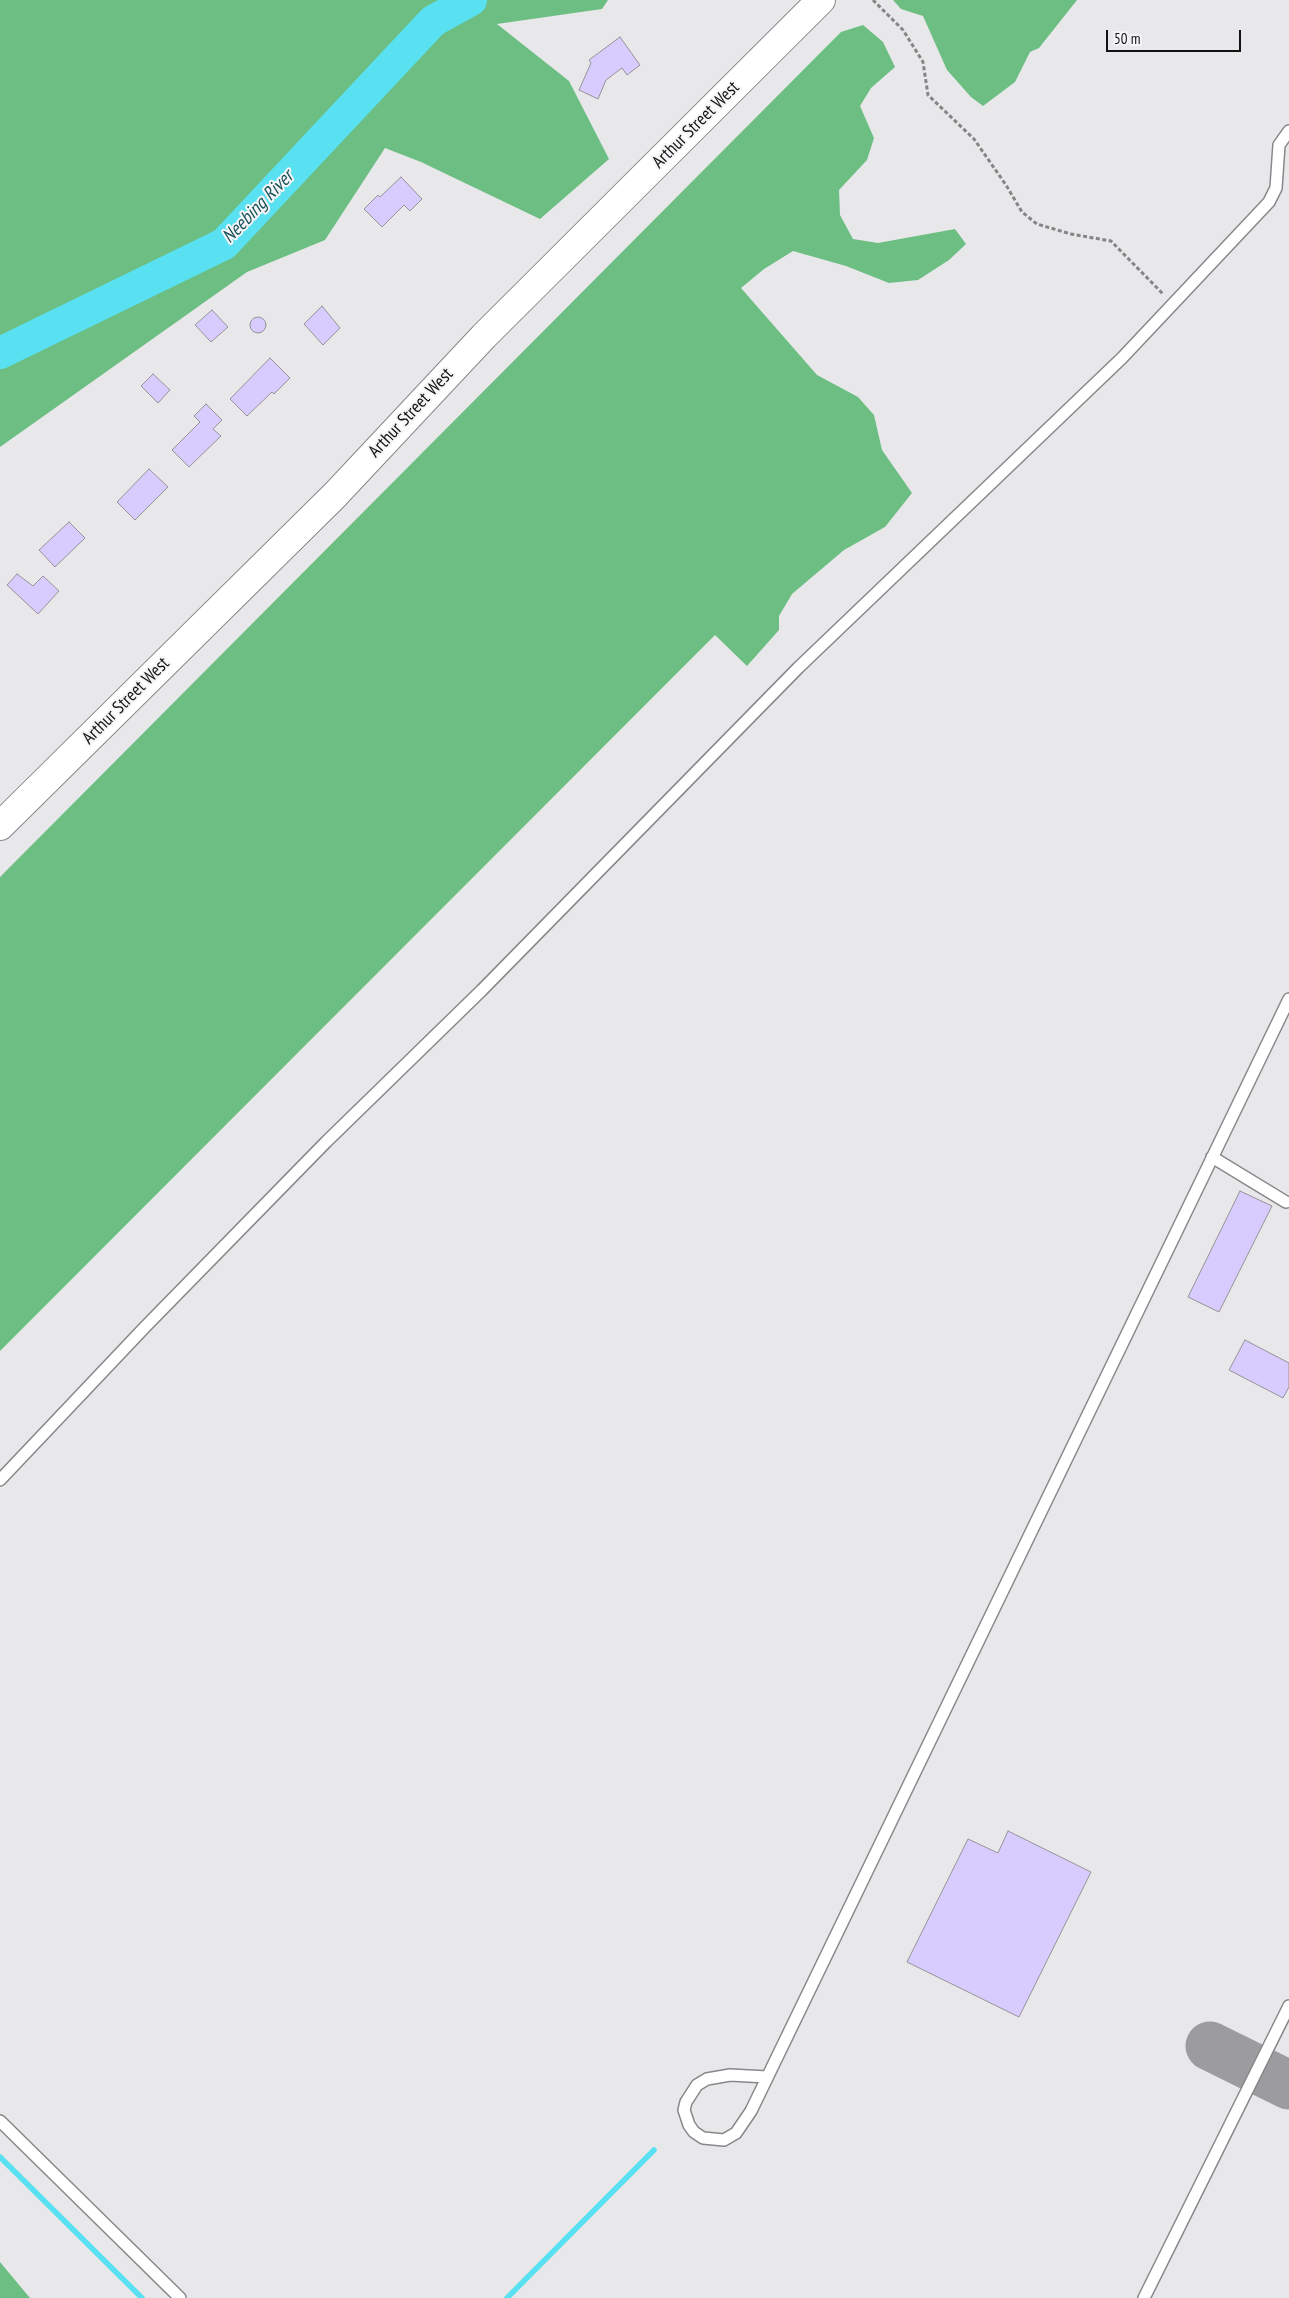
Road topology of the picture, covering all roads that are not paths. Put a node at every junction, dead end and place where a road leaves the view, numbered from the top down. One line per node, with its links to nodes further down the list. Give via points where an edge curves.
1 (821, 0): 3 (main road, Arthur Street West, via 491,329 335,495)
2 (1289, 131): 7 (lane, via 1279,145 1276,188 1269,202 1122,358 798,668 482,990 312,1156)
3 (0, 826)
4 (1289, 999): 5 (lane)
5 (1212, 1157): 6 (lane); 9 (lane)
6 (1286, 1202)
7 (0, 1480)
8 (1289, 2006): 12 (lane)
9 (767, 2077): 9 (lane, via 751,2112 736,2133 714,2141 703,2138 689,2125 684,2110 697,2085 730,2075)
10 (0, 2121): 11 (lane)
11 (180, 2298)
12 (1144, 2298)

